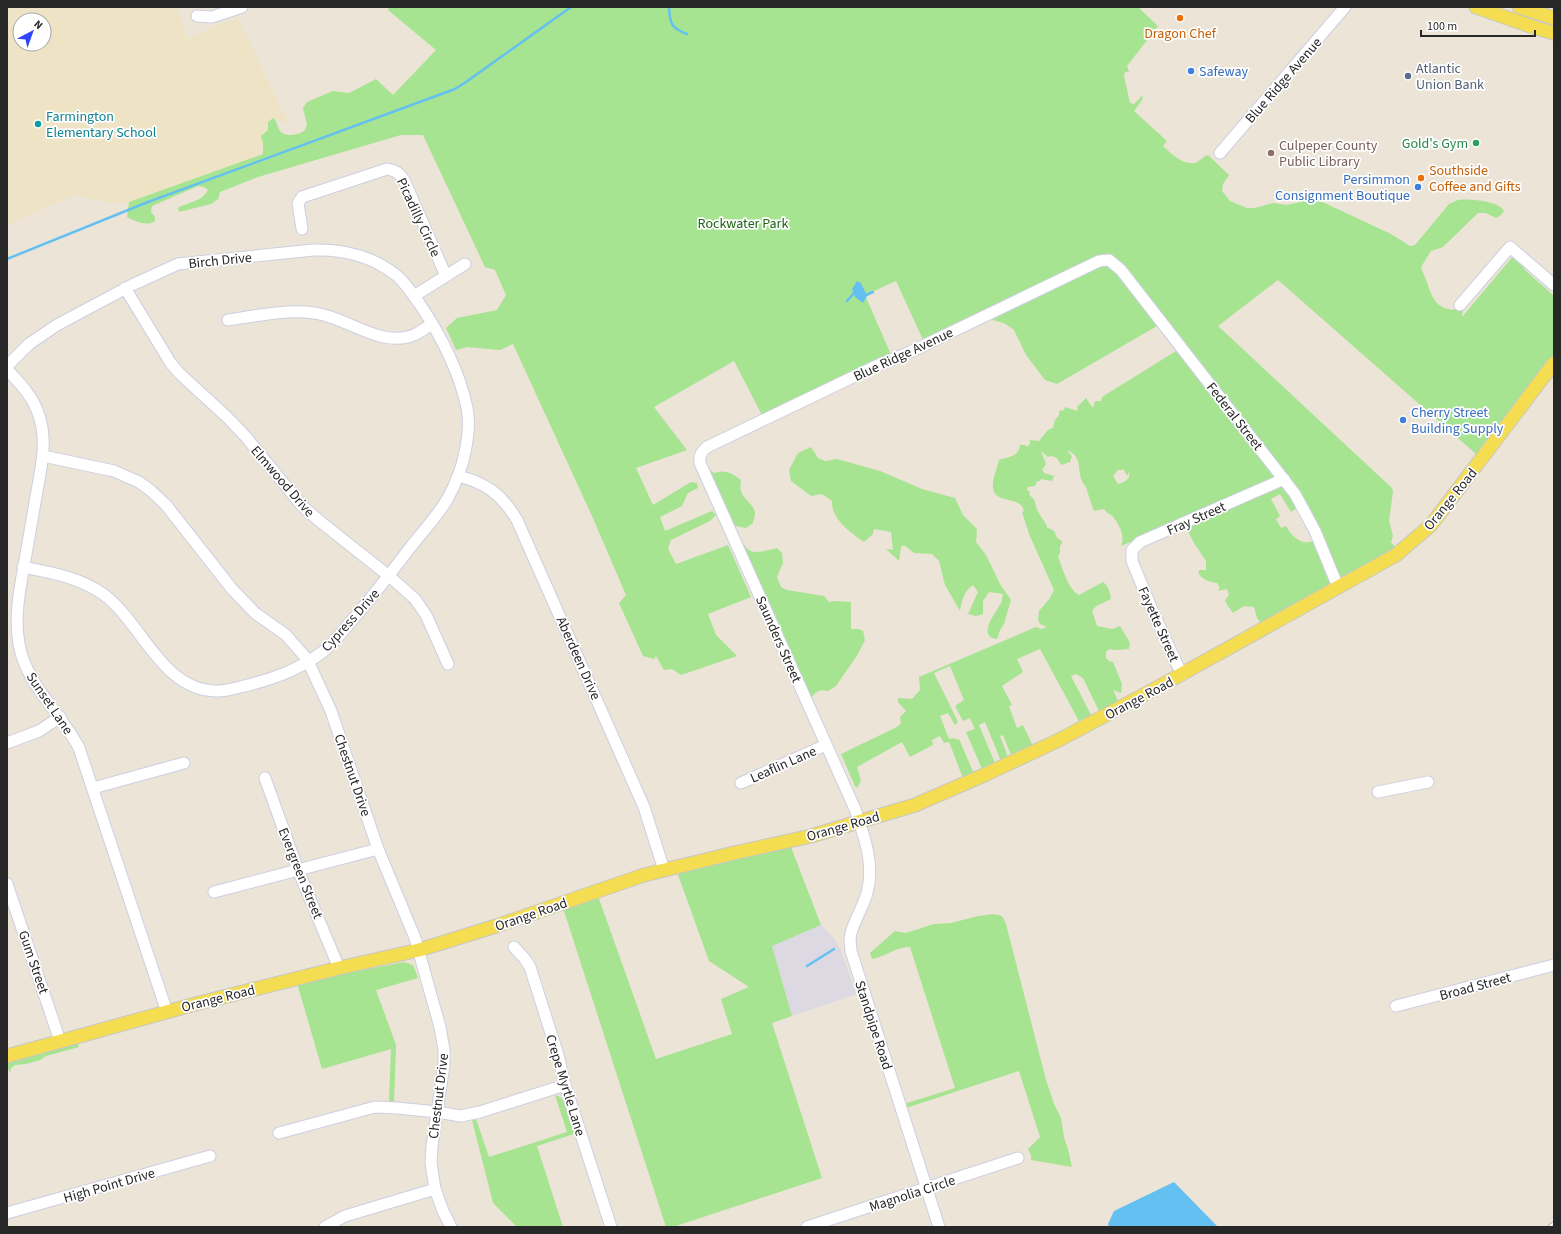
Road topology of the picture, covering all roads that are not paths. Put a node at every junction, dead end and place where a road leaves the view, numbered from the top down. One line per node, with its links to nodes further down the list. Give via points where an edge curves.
1 (242, 7): 5 (street, via 212,17)
2 (1345, 7): 8 (street, Blue Ridge Avenue)
3 (1476, 7): 7 (main road)
4 (1519, 7): 6 (main road)
5 (197, 16)
6 (1554, 18)
7 (1554, 33)
8 (1220, 153)
9 (302, 229): 12 (street, Picadilly Circle, via 298,203 302,197 387,169 392,170 404,180)
10 (1109, 260): 22 (street, Blue Ridge Avenue, via 1099,262 872,368 707,448); 25 (street, Federal Street, via 1121,270)
11 (465, 264): 12 (street)
12 (446, 276): 15 (street)
13 (1554, 286): 16 (street, via 1510,247)
14 (126, 288): 15 (street, Birch Drive, via 178,264 328,249 356,254 383,266 399,278); 20 (street, Birch Drive, via 44,333); 28 (street, Elmwood Drive, via 179,373 232,422 302,506)
15 (414, 296): 18 (street, Birch Drive)
16 (1460, 305)
17 (228, 320): 18 (street, via 300,312 314,313 340,320 375,335 397,338 416,334)
18 (432, 324): 24 (street, Birch Drive, via 455,370 468,410 466,449)
19 (1554, 365): 29 (main road, Orange Road, via 1431,526 1396,555)
20 (7, 366)
21 (7, 369): 23 (street, Sunset Lane, via 24,388 38,411 43,436)
22 (700, 455): 35 (street, Saunders Street, via 700,463)
23 (43, 456): 26 (street, Sunset Lane); 30 (street, Chestnut Drive, via 114,471 150,490 166,505 232,589 256,613 286,635)
24 (458, 476): 28 (street, Cypress Drive, via 444,504); 45 (street, Aberdeen Drive, via 494,491 508,505 517,520 644,807)
25 (1284, 479): 27 (street, Fray Street, via 1140,542 1135,546 1131,556); 29 (street, Federal Street, via 1307,514)
26 (23, 567): 30 (street, Cypress Drive, via 65,575 92,586 115,604 168,670 198,688 230,690 293,671); 33 (street, Sunset Lane, via 17,617 19,645 36,685)
27 (1137, 573): 32 (street, Fayette Street)
28 (389, 576): 30 (street, Cypress Drive, via 331,645); 31 (street, Elmwood Drive, via 421,607)
29 (1338, 587): 32 (main road, Orange Road)
30 (308, 662): 43 (street, Chestnut Drive, via 331,711)
31 (448, 664)
32 (1182, 674): 42 (main road, Orange Road, via 1059,740 982,776 914,805)
33 (60, 717): 34 (street, via 39,731); 40 (street, Sunset Lane, via 79,748)
34 (7, 743)
35 (826, 745): 39 (street, Leaflin Lane); 42 (street, Saunders Street)
36 (184, 763): 40 (street)
37 (265, 778): 44 (street, Evergreen Street)
38 (1428, 782): 41 (street)
39 (741, 784)
40 (93, 788): 53 (street, Sunset Lane)
41 (1378, 792)
42 (860, 822): 45 (main road, Orange Road, via 804,838); 61 (street, Standpipe Road, via 869,854 870,875 867,894 851,933 851,951)
43 (378, 849): 44 (street); 49 (street, Chestnut Drive)
44 (298, 870): 47 (street); 51 (street, Evergreen Street)
45 (664, 870): 49 (main road, Orange Road)
46 (7, 884): 54 (street, Gum Street)
47 (214, 892)
48 (514, 947): 56 (street, Crepe Myrtle Lane, via 530,967)
49 (419, 950): 51 (main road, Orange Road); 57 (street, Chestnut Drive, via 444,1050)
50 (1554, 965): 52 (street, Broad Street)
51 (340, 968): 53 (main road, Orange Road)
52 (1396, 1006)
53 (167, 1012): 54 (main road, Orange Road)
54 (60, 1041): 55 (main road, Orange Road)
55 (7, 1056)
56 (565, 1085): 57 (street, via 480,1112 461,1116); 66 (street, Crepe Myrtle Lane)
57 (437, 1112): 58 (street, via 375,1107); 62 (street, Chestnut Drive, via 431,1156)
58 (279, 1133)
59 (210, 1156): 63 (street, High Point Drive)
60 (1018, 1158): 61 (street, Magnolia Circle)
61 (927, 1188): 67 (street, Magnolia Circle); 68 (street, Standpipe Road)
62 (435, 1189): 64 (street, via 345,1216); 65 (street, Chestnut Drive)
63 (7, 1213)
64 (325, 1227)
65 (451, 1227)
66 (611, 1227)
67 (807, 1227)
68 (939, 1227)

